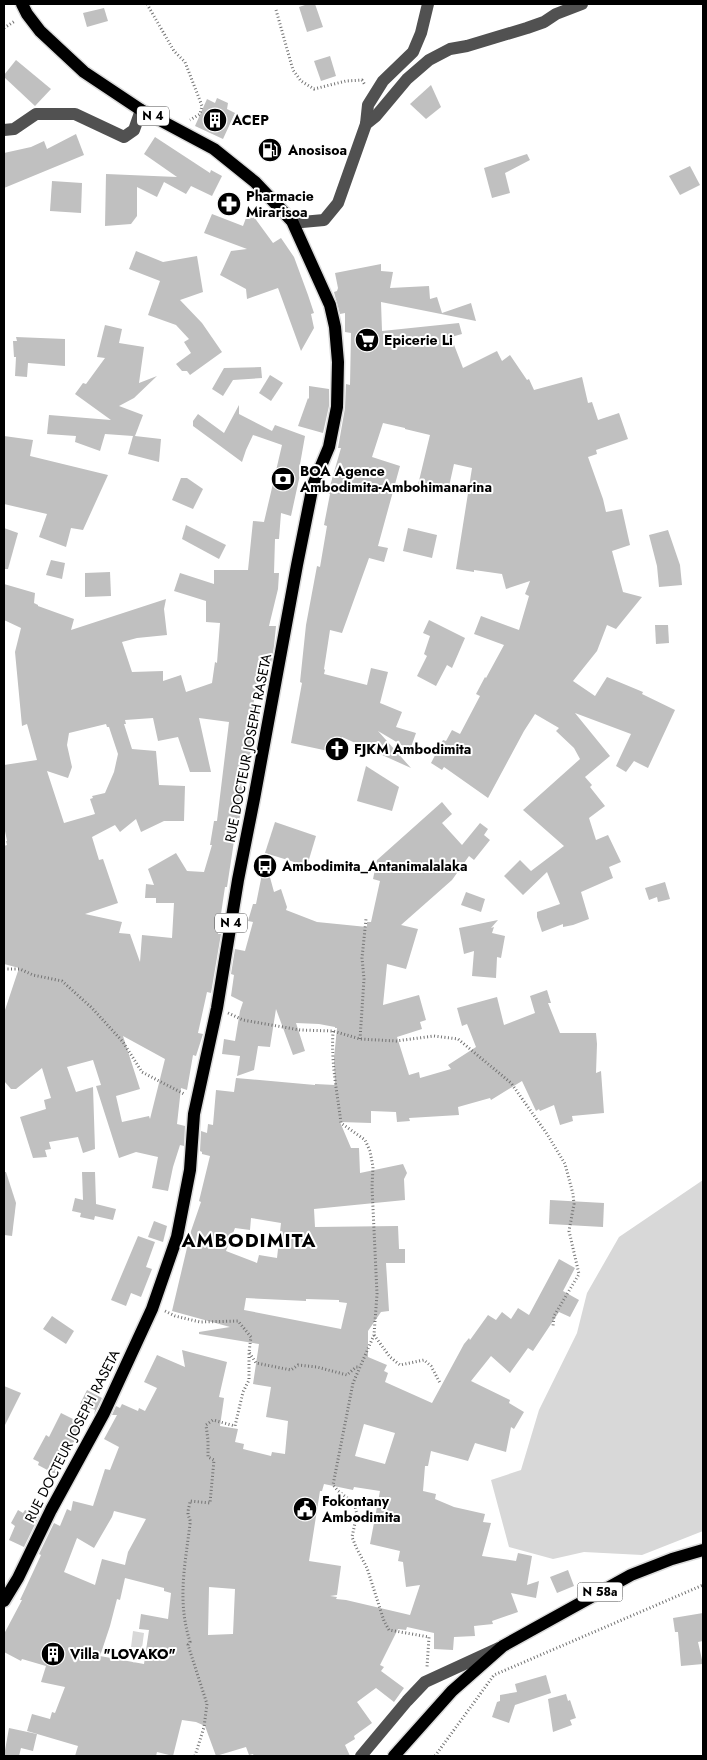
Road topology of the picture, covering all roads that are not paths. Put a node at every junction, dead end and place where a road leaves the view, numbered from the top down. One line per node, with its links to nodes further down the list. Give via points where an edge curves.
1 (22, 4): 4 (main road, RUE DOCTEUR JOSEPH RASETA / N 4, via 40,31 84,72)
2 (428, 4): 5 (street, via 413,52 383,81 368,105)
3 (582, 4): 5 (street, via 544,22 450,49 429,60)
4 (141, 110): 6 (street, via 134,130 124,137 75,114 36,114 14,129); 7 (main road, RUE DOCTEUR JOSEPH RASETA / N 4, via 214,149 255,182)
5 (366, 124): 7 (street, via 338,203 324,220)
6 (4, 130)
7 (292, 221): 9 (main road, RUE DOCTEUR JOSEPH RASETA / N 4, via 330,305 338,362 337,407 329,447 313,486 299,556 217,1008 194,1114 190,1170 177,1237 152,1308 104,1413)
8 (703, 1550): 10 (main road, N 58a, via 631,1575)
9 (4, 1601)
10 (503, 1646): 11 (street, via 425,1682); 12 (main road, N 58a, via 452,1691)
11 (361, 1756)
12 (394, 1756)

